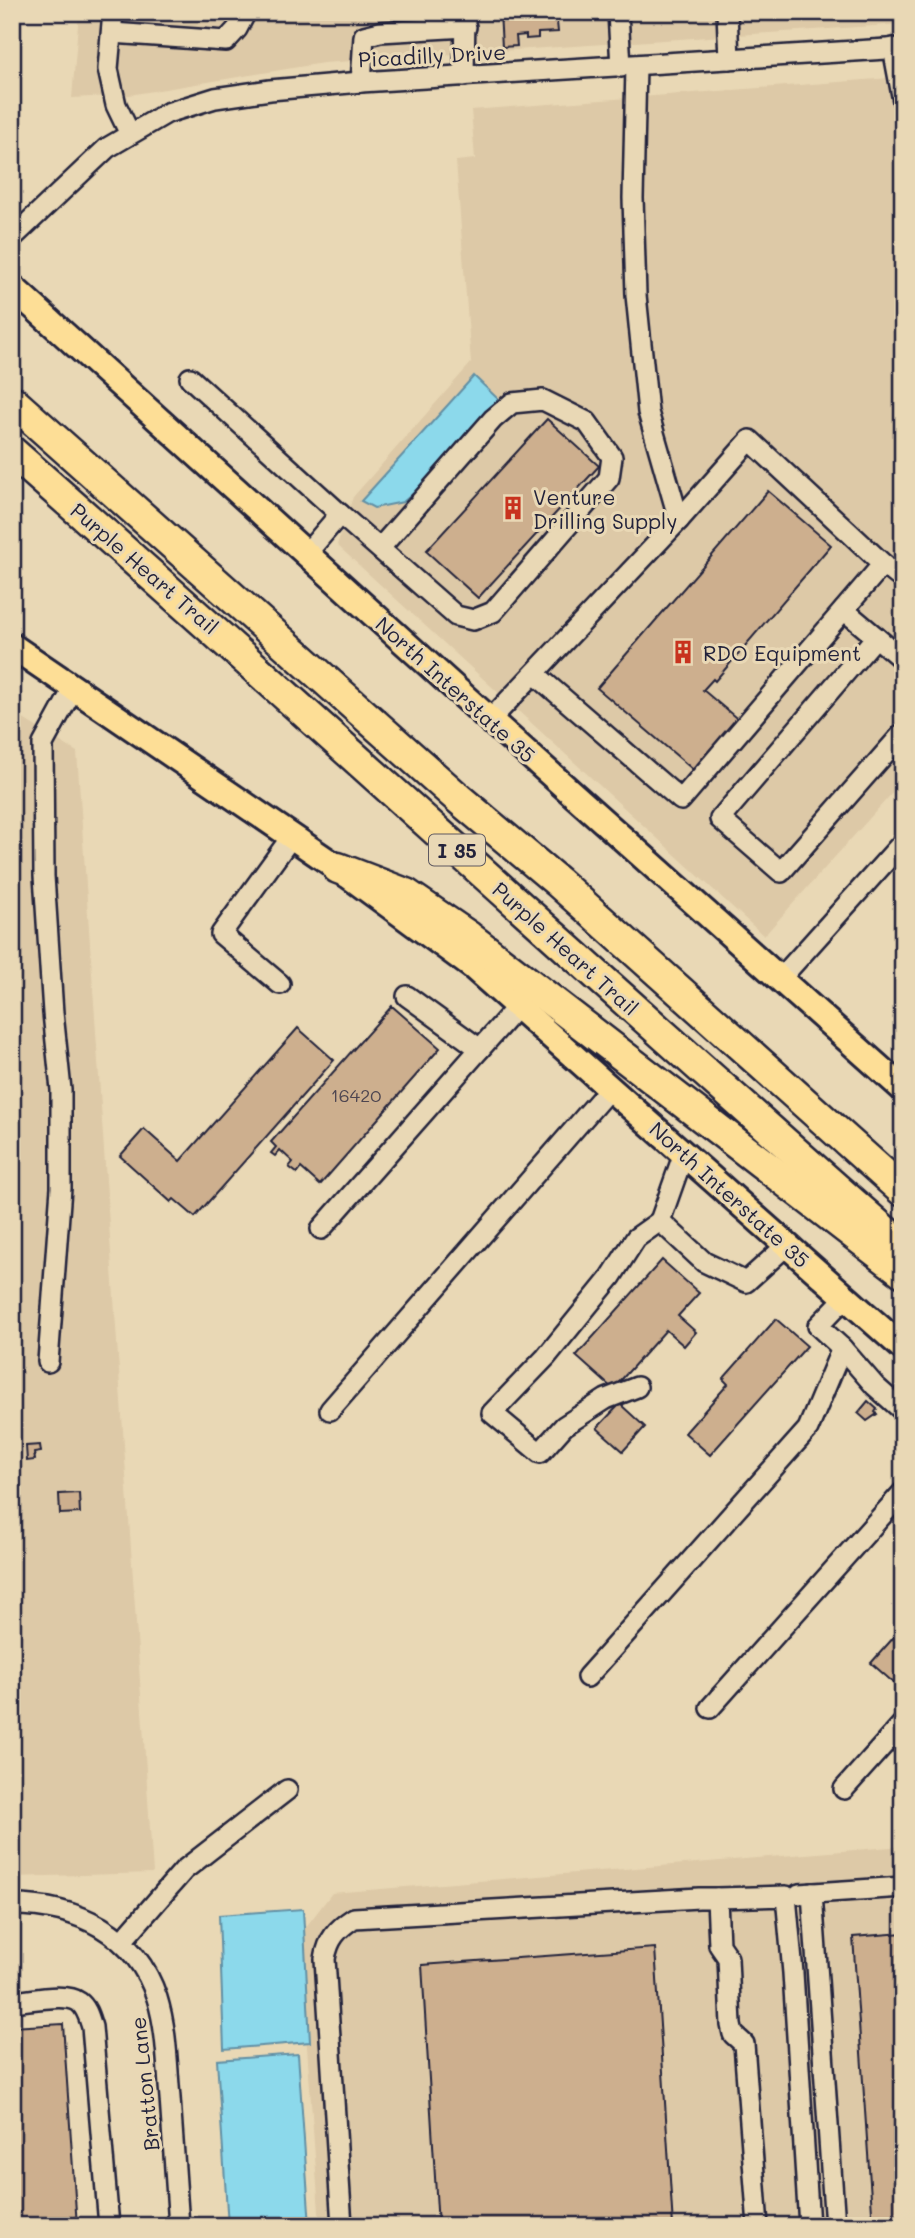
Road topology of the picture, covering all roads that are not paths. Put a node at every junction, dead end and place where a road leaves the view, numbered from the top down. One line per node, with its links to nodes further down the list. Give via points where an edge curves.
1 (113, 12): 6 (street)
2 (246, 12): 6 (street, via 226,41)
3 (618, 12): 9 (street)
4 (727, 12): 8 (street)
5 (465, 20): 10 (street); 11 (street, via 364,36)
6 (111, 33): 13 (street, via 108,69 116,105)
7 (898, 48): 8 (street, Picadilly Drive); 12 (street)
8 (729, 59): 9 (street, Picadilly Drive)
9 (629, 66): 10 (street, Picadilly Drive); 20 (street, via 638,308 648,412)
10 (464, 76): 11 (street, Picadilly Drive)
11 (361, 82): 13 (street, Picadilly Drive, via 215,97 167,113)
12 (903, 101)
13 (130, 134): 14 (street, Picadilly Drive, via 107,148)
14 (12, 238)
15 (12, 287): 22 (main road, North Interstate 35)
16 (190, 378): 19 (street)
17 (12, 401): 44 (highway, Purple Heart Trail / I 35)
18 (12, 452): 48 (highway, Purple Heart Trail / I 35)
19 (340, 514): 21 (street); 22 (street)
20 (679, 520): 23 (street, via 750,440); 29 (street)
21 (380, 548): 21 (street, via 456,616 473,620 493,612 609,478 612,457 587,422 543,400 512,403 492,419)
22 (306, 554): 31 (main road, North Interstate 35)
23 (883, 564): 24 (street); 25 (street)
24 (903, 580)
25 (844, 610): 26 (street); 29 (street, via 681,800)
26 (876, 637): 28 (street); 32 (street, via 720,819 781,872)
27 (12, 646): 30 (main road, North Interstate 35)
28 (903, 660)
29 (535, 674): 31 (street)
30 (73, 689): 33 (main road, North Interstate 35); 53 (street, via 43,744 44,876 61,1090 61,1188)
31 (490, 720): 36 (main road, North Interstate 35)
32 (903, 733)
33 (292, 836): 35 (main road, North Interstate 35); 37 (street, via 221,934)
34 (903, 842): 36 (street)
35 (338, 868): 39 (main road, North Interstate 35, via 473,968); 49 (highway, via 406,894 469,937)
36 (780, 979): 42 (main road, North Interstate 35)
37 (280, 984)
38 (407, 996): 40 (street)
39 (517, 1007): 40 (street); 41 (main road, North Interstate 35)
40 (480, 1049): 46 (street)
41 (610, 1088): 43 (main road, North Interstate 35); 55 (street)
42 (903, 1089)
43 (684, 1153): 45 (street); 47 (main road, North Interstate 35)
44 (903, 1191)
45 (660, 1221): 47 (street, via 704,1262 746,1282); 54 (street, via 636,1238 611,1277 546,1357 492,1413 540,1454 564,1426 606,1399)
46 (321, 1229)
47 (787, 1245): 50 (main road, North Interstate 35)
48 (903, 1247)
49 (903, 1272)
50 (846, 1297): 51 (street, via 818,1326); 52 (main road, North Interstate 35)
51 (842, 1348): 56 (street); 58 (street, via 808,1429)
52 (903, 1348)
53 (48, 1362)
54 (637, 1387)
55 (330, 1410)
56 (903, 1411)
57 (903, 1492): 59 (street)
58 (587, 1677)
59 (710, 1708)
60 (903, 1723): 61 (street)
61 (844, 1789)
62 (287, 1790): 68 (street, via 184,1870)
63 (903, 1887): 64 (street)
64 (812, 1893): 65 (street); 75 (street)
65 (786, 1896): 66 (street); 74 (street)
66 (717, 1898): 72 (street, via 354,1919 342,1925 327,1946 326,1959); 73 (street, via 719,1945 728,1958 731,2025 744,2044)
67 (12, 1905): 68 (street, Bratton Lane, via 64,1909)
68 (122, 1941): 71 (street, Bratton Lane, via 144,1968 166,2041)
69 (12, 2002): 70 (street, via 62,1997 78,2001 87,2012)
70 (109, 2226)
71 (179, 2226)
72 (342, 2226)
73 (758, 2226)
74 (809, 2226)
75 (835, 2226)

